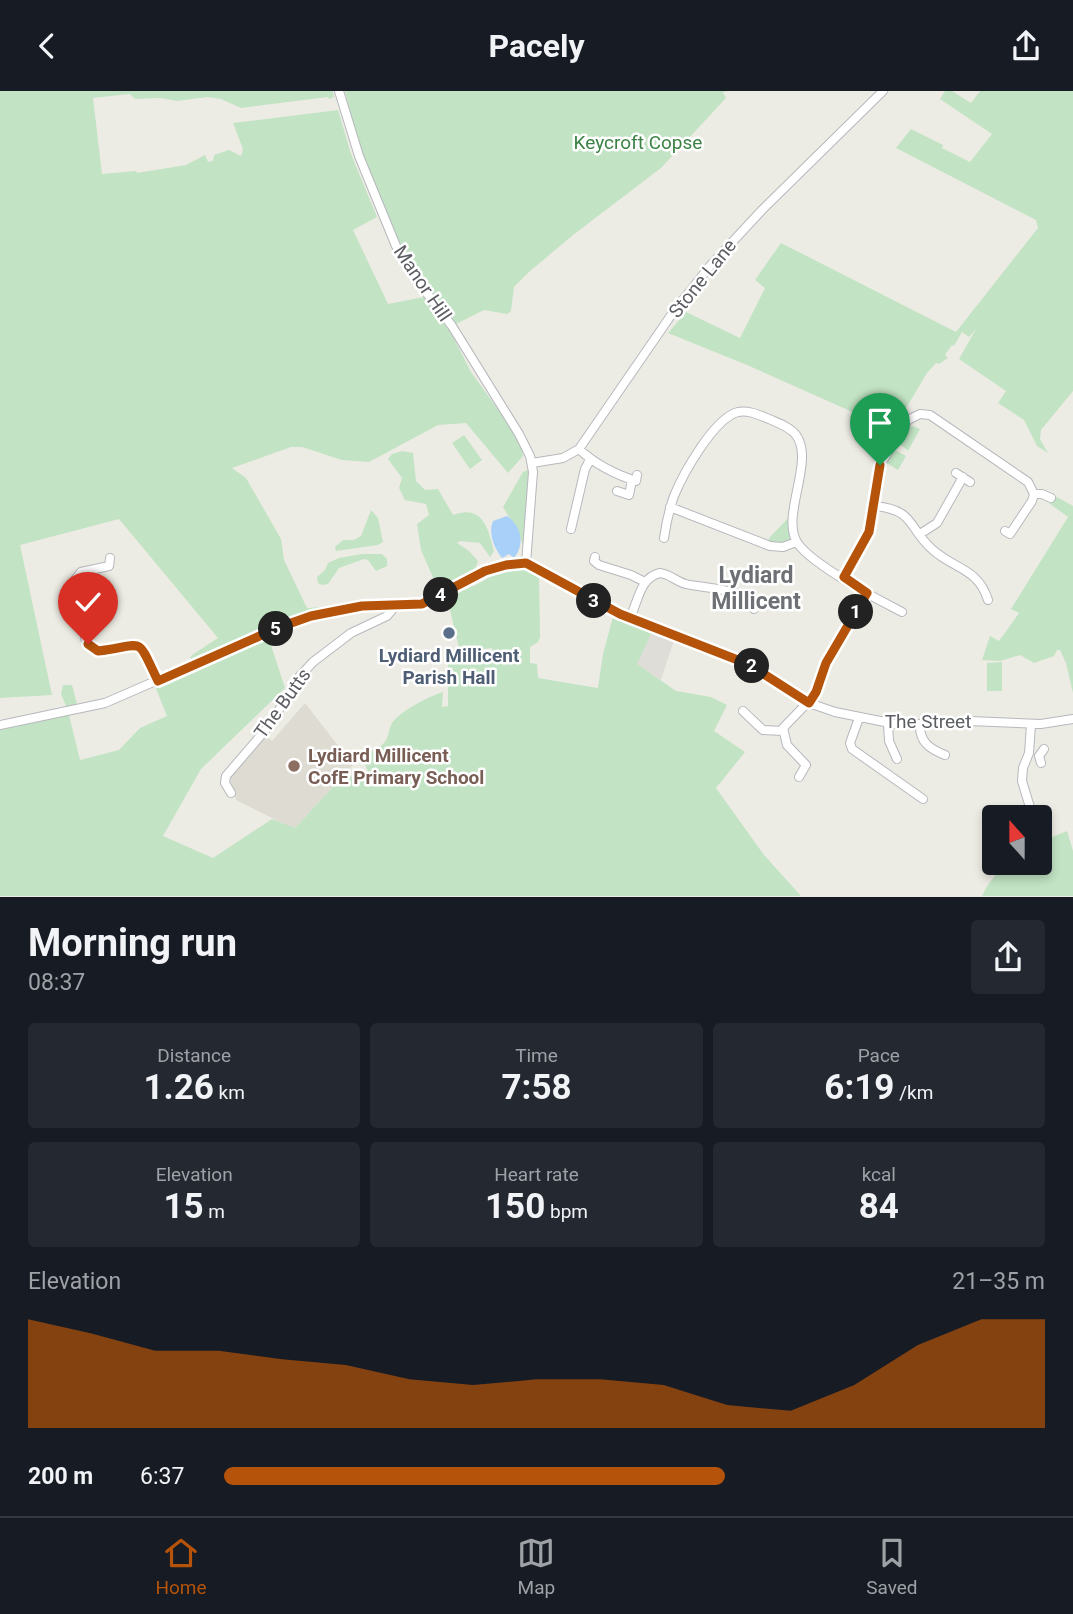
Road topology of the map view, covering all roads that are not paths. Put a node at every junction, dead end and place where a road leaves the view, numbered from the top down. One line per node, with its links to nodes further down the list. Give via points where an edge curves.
1 (340, 91): 5 (street, Manor Hill, via 359,156 396,246 452,326)
2 (883, 91): 3 (street, Stone Lane, via 710,266)
3 (579, 449): 4 (street); 5 (street, via 566,457)
4 (590, 460): 7 (street, via 635,477 629,495); 12 (street)
5 (532, 463): 18 (street)
6 (963, 478): 13 (street, via 937,523)
7 (617, 491)
8 (1034, 494): 9 (street); 10 (street, via 1023,478 924,414 905,423 880,465); 14 (street)
9 (1051, 498)
10 (875, 506): 13 (street, via 902,513); 20 (street, via 867,537)
11 (670, 507): 15 (street); 16 (street, via 770,546); 16 (street, via 715,429 730,415 752,412 789,429 799,440)
12 (571, 529)
13 (920, 534): 23 (street, via 933,551 975,577)
14 (1010, 534)
15 (664, 538)
16 (796, 542): 20 (street, via 816,561)
17 (595, 557): 21 (street, via 599,565)
18 (526, 563): 24 (street, via 485,571 425,603); 27 (street, The Street)
19 (111, 565): 28 (street, via 81,572 74,581 90,652 138,645)
20 (844, 577): 22 (street)
21 (645, 582): 25 (street, via 653,574 663,573 685,584 720,588); 27 (street)
22 (867, 593): 26 (street); 29 (street, via 826,663)
23 (988, 600)
24 (392, 604): 28 (street, via 341,609 295,622); 43 (street, The Butts, via 387,616 344,638 304,671 269,726 226,776)
25 (755, 605)
26 (902, 612)
27 (630, 618): 29 (street, The Street, via 748,664)
28 (158, 681): 35 (street, via 96,706)
29 (809, 703): 31 (street, The Street); 37 (street)
30 (743, 711): 37 (street, via 763,730)
31 (859, 717): 33 (street, The Street); 44 (street, via 852,749)
32 (1073, 719): 36 (street, The Street)
33 (888, 724): 34 (street, The Street); 41 (street)
34 (920, 724): 36 (street, The Street); 39 (street, via 924,743)
35 (0, 725)
36 (1031, 725): 38 (street)
37 (783, 731): 42 (street, via 787,745 806,765)
38 (1030, 753): 40 (street); 45 (street, via 1022,781)
39 (945, 754)
40 (1041, 756)
41 (897, 759)
42 (799, 777)
43 (231, 793)
44 (923, 799)
45 (1029, 805)

